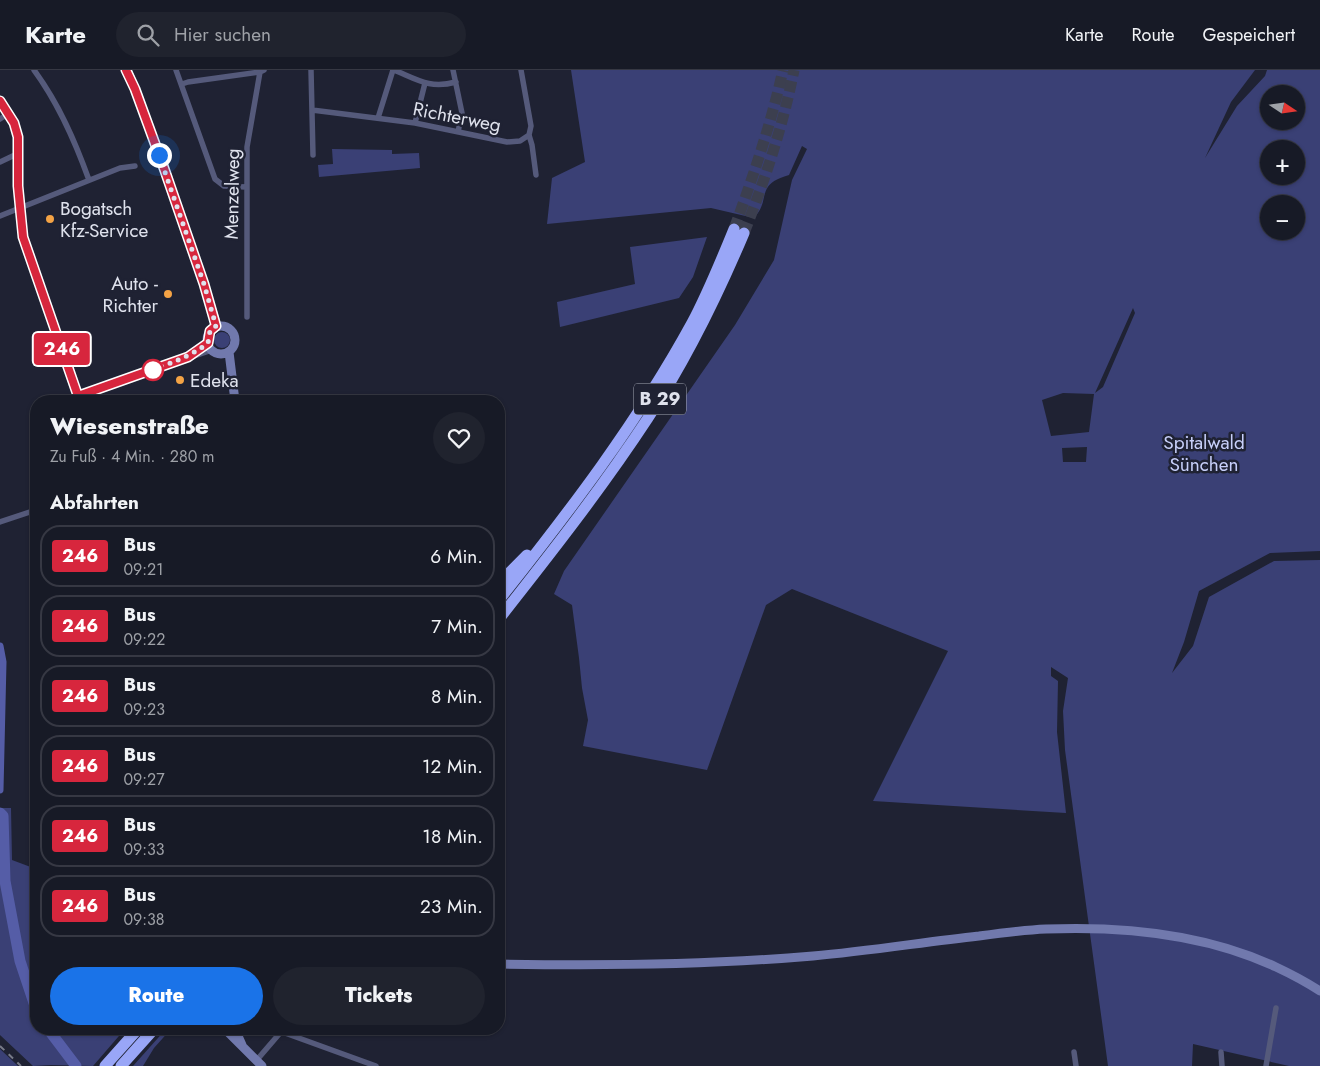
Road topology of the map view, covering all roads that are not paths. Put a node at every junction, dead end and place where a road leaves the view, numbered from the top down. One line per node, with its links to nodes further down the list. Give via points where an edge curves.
1 (34, 70): 25 (street, via 69,127)
2 (126, 70): 30 (main road, via 139,98)
3 (176, 70): 11 (street)
4 (311, 70): 13 (street)
5 (394, 70): 10 (street); 15 (street)
6 (453, 70): 9 (street)
7 (521, 70): 19 (street, via 532,126)
8 (262, 71): 11 (street); 26 (street, Menzelweg, via 247,147)
9 (456, 82): 10 (street, via 442,86); 18 (street, via 462,113)
10 (425, 83): 17 (street)
11 (182, 84): 26 (street, via 215,179 224,186)
12 (0, 101): 14 (street)
13 (312, 110): 15 (street, Richterweg); 21 (street)
14 (8, 114): 16 (street); 20 (street, via 18,137)
15 (378, 118): 17 (street, Richterweg)
16 (0, 119)
17 (415, 123): 18 (street, Richterweg)
18 (458, 132): 19 (street, Richterweg, via 507,142 520,141)
19 (529, 135): 24 (street)
20 (19, 153): 22 (street); 27 (street)
21 (313, 155)
22 (0, 162)
23 (135, 166): 25 (street)
24 (536, 175)
25 (89, 180): 27 (street)
26 (246, 186): 29 (street, Menzelweg)
27 (20, 208): 28 (street); 33 (street, via 23,237)
28 (0, 216)
29 (247, 317)
30 (219, 326): 31 (main road, via 210,331); 32 (main road, via 230,328 235,336 235,344)
31 (210, 347): 32 (main road); 34 (street)
32 (226, 353): 35 (main road)
33 (79, 395)
34 (88, 395)
35 (234, 395)
36 (30, 512): 37 (street)
37 (0, 522)
38 (551, 534): 39 (highway); 40 (highway, B 29); 41 (highway, B 29, via 651,394 693,322 739,231 702,324 677,371 575,521)
39 (505, 576)
40 (505, 592)
41 (505, 611)
42 (505, 964): 43 (main road, via 743,962 850,953 1045,929 1132,931 1196,941 1237,952 1276,966)
43 (1320, 991)
44 (1276, 1008): 60 (street)
45 (133, 1035): 55 (highway)
46 (148, 1035): 56 (highway)
47 (230, 1035): 51 (main road)
48 (238, 1035): 51 (main road)
49 (279, 1035): 54 (street)
50 (291, 1035): 57 (street)
51 (242, 1045): 54 (main road)
52 (1074, 1052): 58 (street)
53 (1221, 1052): 59 (street)
54 (259, 1064)
55 (105, 1066)
56 (120, 1066)
57 (376, 1066)
58 (1076, 1066)
59 (1222, 1066)
60 (1266, 1066)

